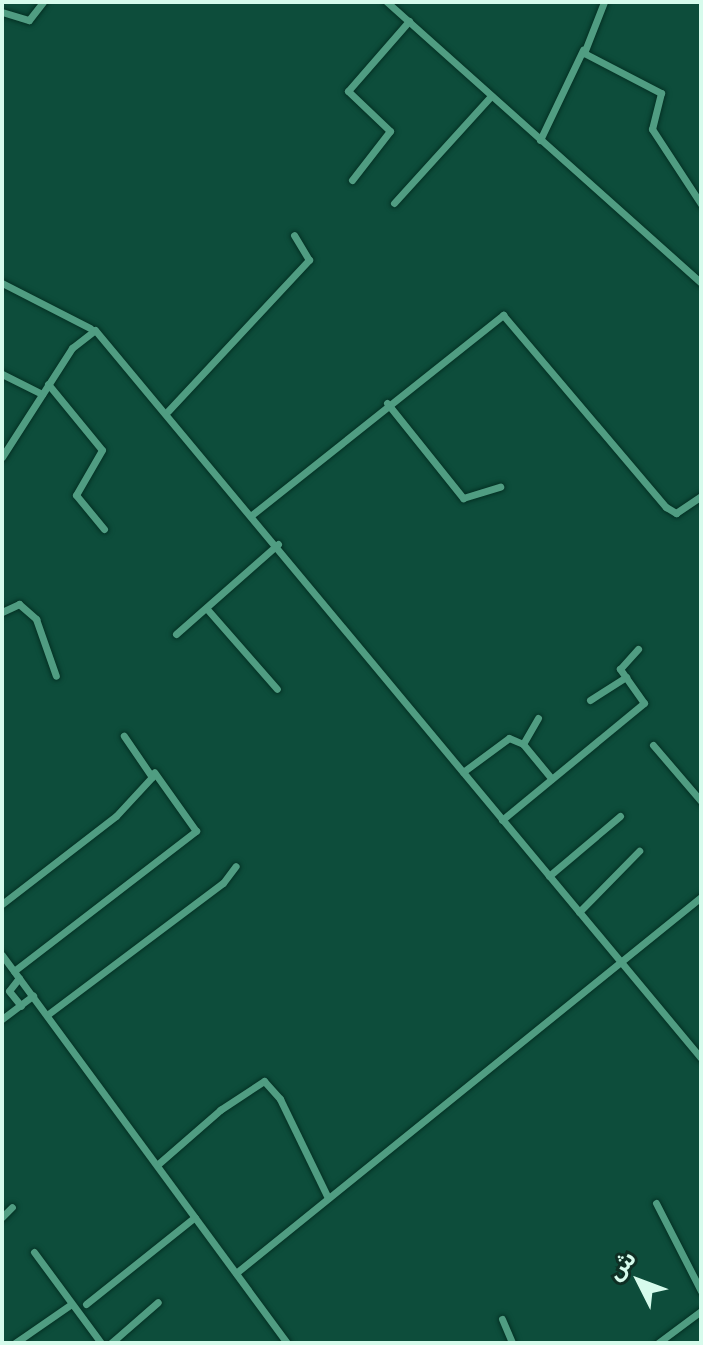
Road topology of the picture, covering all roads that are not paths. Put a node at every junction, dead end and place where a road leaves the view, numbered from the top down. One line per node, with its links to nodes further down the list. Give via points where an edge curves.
1 (43, 2): 4 (street, via 29,20)
2 (387, 2): 5 (street)
3 (604, 2): 6 (street)
4 (2, 12)
5 (409, 21): 7 (street); 9 (street, via 348,91 390,131)
6 (586, 44): 8 (street); 11 (street, via 585,57 661,93 652,129)
7 (491, 96): 8 (street); 10 (street)
8 (540, 140): 14 (street)
9 (352, 180)
10 (394, 203)
11 (701, 204)
12 (294, 235): 20 (street, via 309,260)
13 (2, 283): 15 (street)
14 (701, 283)
15 (90, 328): 17 (street); 20 (street)
16 (2, 374): 18 (street)
17 (48, 384): 18 (street); 25 (street, via 102,450 76,495)
18 (42, 394): 21 (street)
19 (387, 403): 22 (street, via 463,498); 23 (street, via 503,315 666,507 676,513); 24 (street)
20 (168, 411): 24 (street)
21 (2, 457)
22 (500, 487)
23 (701, 496)
24 (253, 514): 26 (street)
25 (104, 529)
26 (278, 544): 27 (street); 40 (street)
27 (207, 609): 29 (street); 33 (street)
28 (2, 612): 31 (street, via 19,604 36,619)
29 (176, 634)
30 (638, 649): 32 (street, via 620,666)
31 (56, 676)
32 (626, 677): 34 (street); 41 (street, via 644,703)
33 (277, 689)
34 (590, 700)
35 (538, 718): 37 (street)
36 (124, 736): 39 (street)
37 (523, 744): 40 (street, via 506,739); 41 (street)
38 (653, 745): 42 (street)
39 (154, 772): 49 (street, via 116,816); 53 (street, via 196,831)
40 (463, 772): 44 (street)
41 (552, 779): 44 (street)
42 (701, 801)
43 (620, 816): 47 (street)
44 (502, 820): 47 (street)
45 (639, 851): 50 (street)
46 (236, 866): 56 (street, via 223,883)
47 (549, 876): 50 (street)
48 (701, 897): 52 (street)
49 (2, 904)
50 (579, 912): 52 (street)
51 (2, 955): 53 (street)
52 (620, 962): 58 (street); 60 (street)
53 (16, 974): 54 (street); 55 (street, via 9,991)
54 (33, 996): 55 (street); 56 (street)
55 (21, 1006): 57 (street)
56 (47, 1015): 59 (street)
57 (2, 1019)
58 (701, 1058)
59 (157, 1165): 60 (street, via 220,1110 264,1081 280,1099); 64 (street)
60 (328, 1198): 66 (street)
61 (656, 1203): 67 (street)
62 (12, 1207): 63 (street)
63 (2, 1217)
64 (195, 1217): 66 (street); 69 (street)
65 (34, 1252): 70 (street)
66 (236, 1273): 76 (street)
67 (701, 1291)
68 (158, 1302): 75 (street)
69 (86, 1304)
70 (70, 1305): 73 (street); 74 (street)
71 (701, 1311): 78 (street)
72 (502, 1319): 77 (street)
73 (15, 1343)
74 (101, 1343)
75 (111, 1343)
76 (287, 1343)
77 (512, 1343)
78 (658, 1343)

